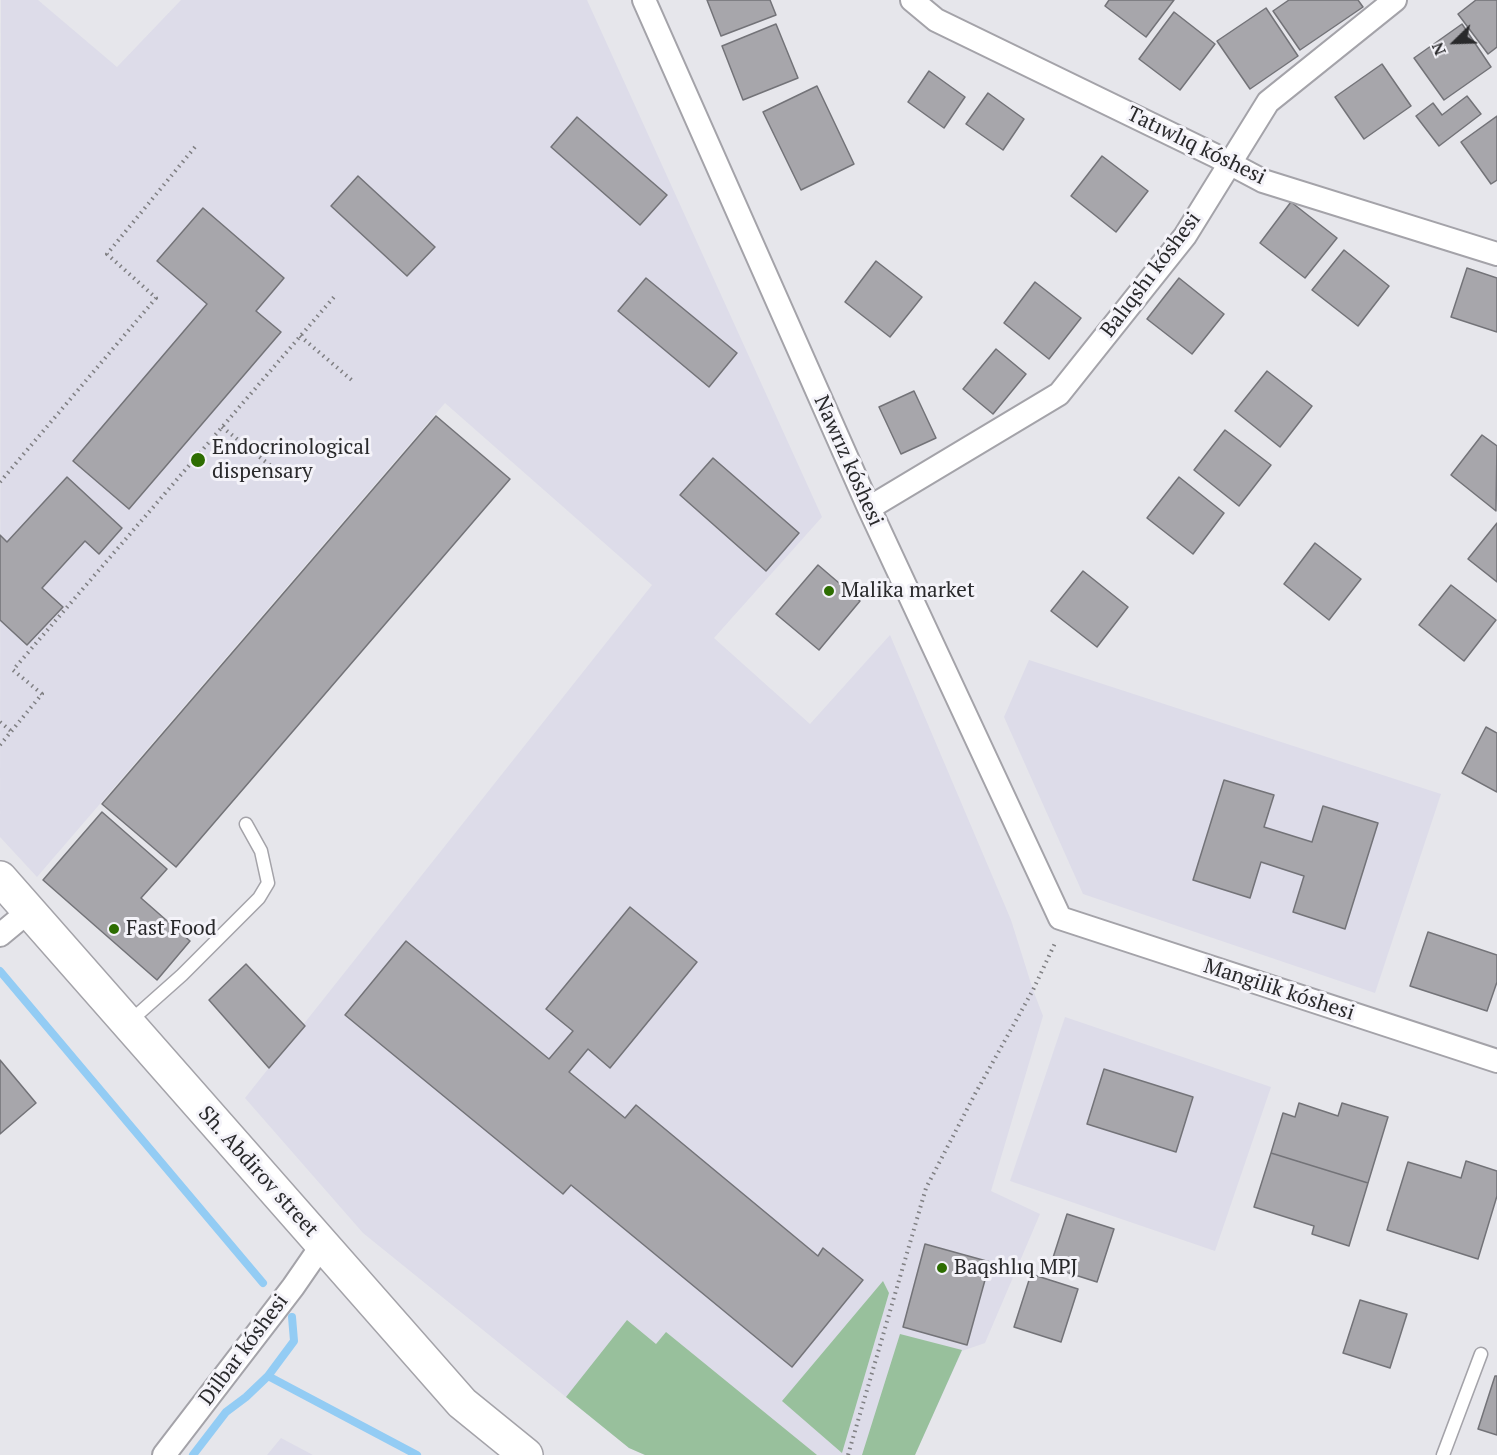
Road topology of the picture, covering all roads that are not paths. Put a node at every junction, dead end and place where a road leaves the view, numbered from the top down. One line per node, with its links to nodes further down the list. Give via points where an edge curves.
1 (644, 0): 6 (street, Nawrız kóshesi)
2 (912, 0): 4 (street, Tatıwlıq kóshesi, via 936,20)
3 (1395, 0): 4 (street, Balıqshı kóshesi, via 1268,102)
4 (1230, 164): 5 (street, Tatıwlıq kóshesi, via 1263,181); 6 (street, Balıqshı kóshesi, via 1185,236 1059,394)
5 (1497, 254)
6 (869, 508): 10 (street, Nawrız kóshesi)
7 (246, 824): 12 (lane, via 261,852 268,883 259,898 182,975)
8 (0, 878): 9 (street, Sh. Abdirov street)
9 (29, 911): 11 (street); 12 (street, Sh. Abdirov street)
10 (1063, 919): 13 (street, Mangilik kóshesi)
11 (0, 935)
12 (127, 1024): 14 (street, Sh. Abdirov street)
13 (1497, 1061)
14 (322, 1245): 16 (street, Dilbar kóshesi); 17 (street, Sh. Abdirov street, via 462,1403)
15 (1481, 1354): 18 (lane)
16 (164, 1455)
17 (526, 1455)
18 (1443, 1455)

